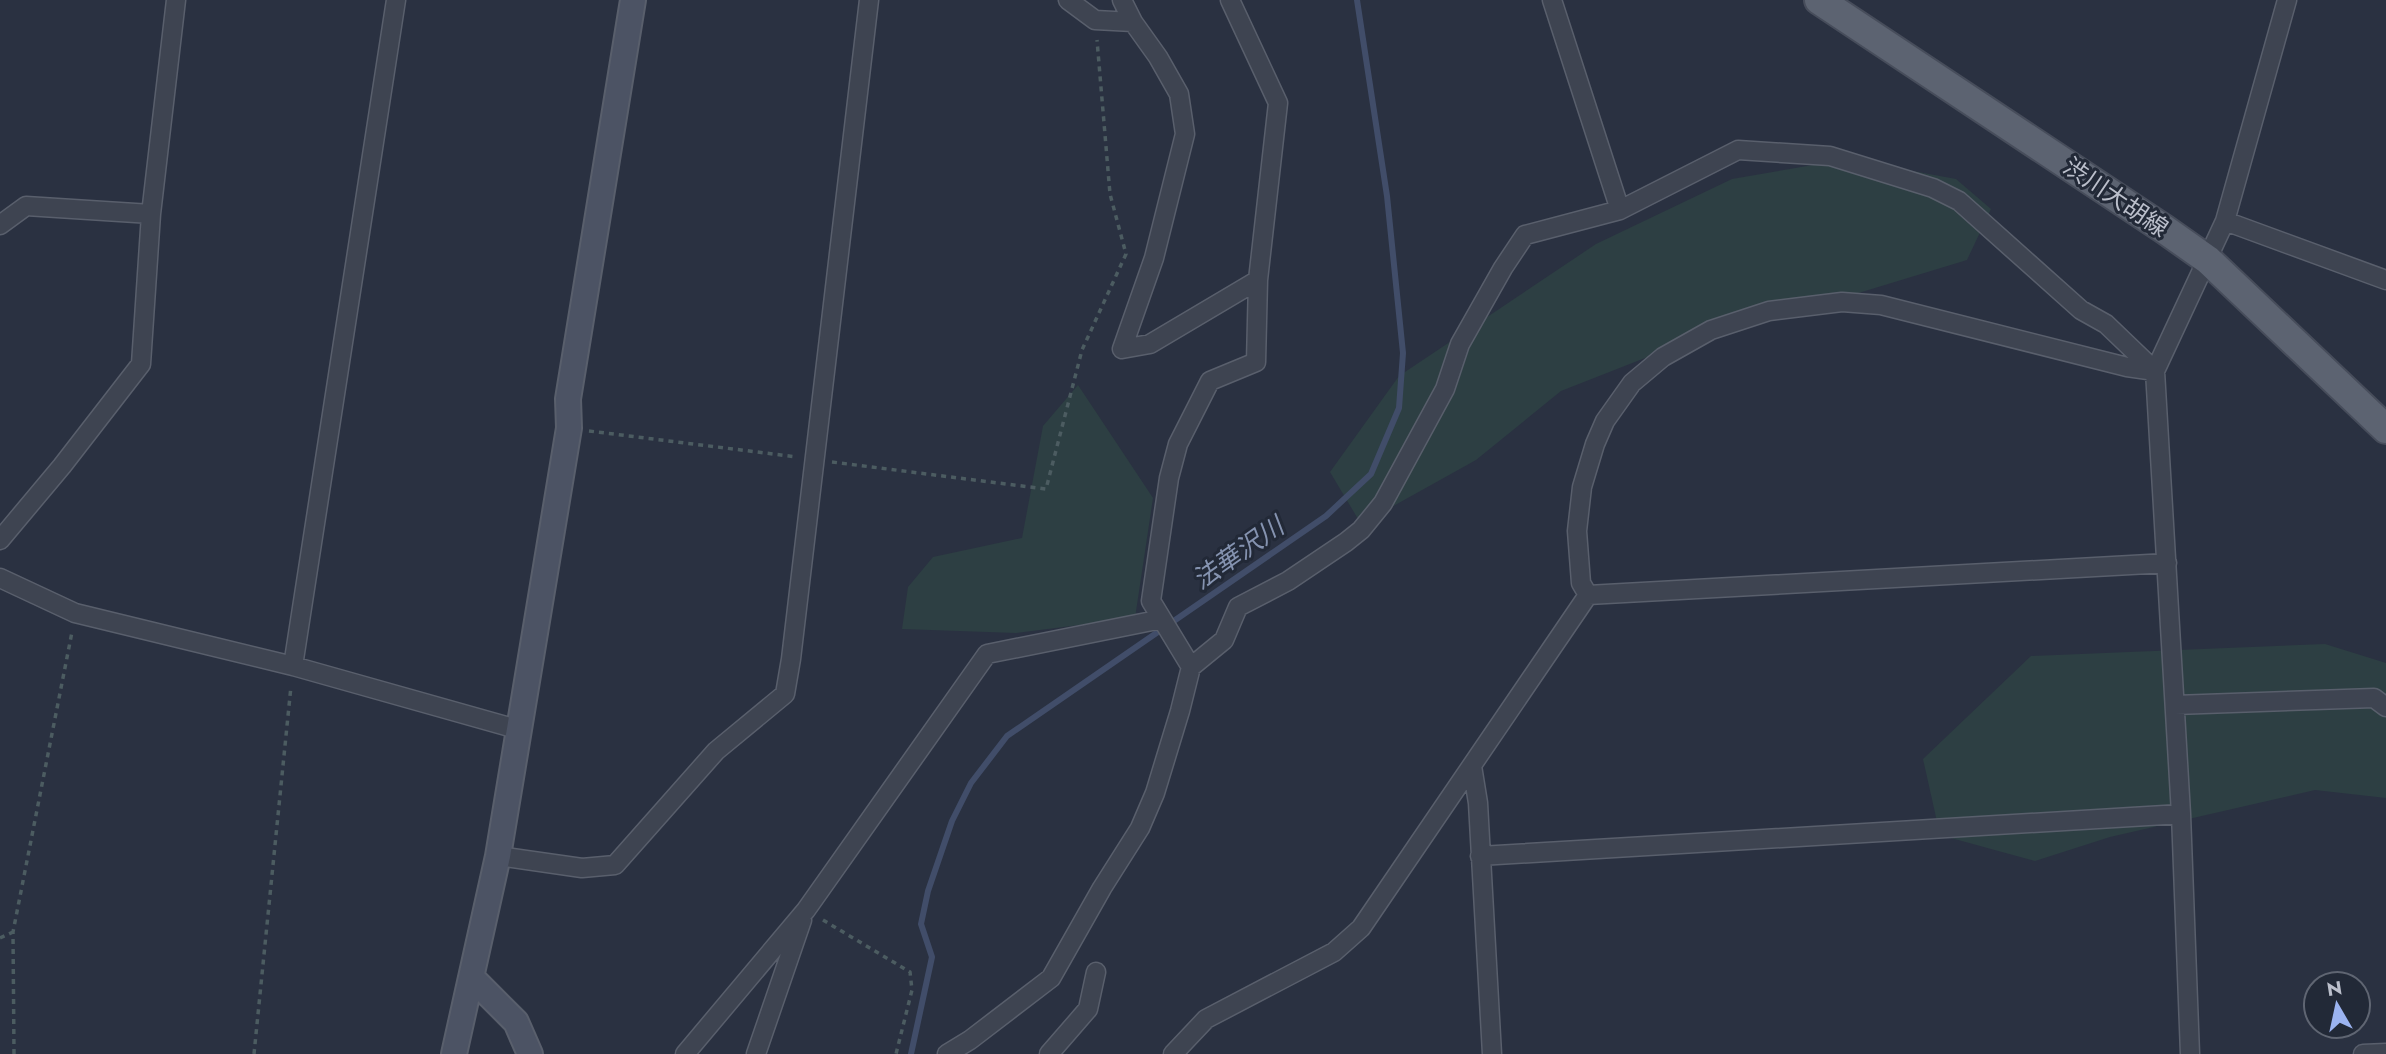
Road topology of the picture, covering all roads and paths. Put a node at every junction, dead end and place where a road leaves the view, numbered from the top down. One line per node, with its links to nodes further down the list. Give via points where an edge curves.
1 (176, 0): 14 (street)
2 (396, 0): 31 (street)
3 (633, 0): 21 (street, via 568,399)
4 (869, 0): 38 (street, via 785,694 716,751 615,865 582,868)
5 (1068, 0): 11 (street)
6 (1122, 0): 12 (street)
7 (1230, 0): 18 (street, via 1278,103)
8 (1552, 0): 13 (street)
9 (1819, 0): 17 (main road, 渋川大胡線)
10 (2287, 0): 15 (street)
11 (1095, 20): 12 (street); 24 (path, via 1110,194 1126,254 1082,350 1046,489)
12 (1133, 22): 18 (street, via 1179,94 1185,134 1154,258 1122,349 1150,344)
13 (1620, 210): 20 (street, via 1738,150 1829,156 1864,166 1959,201); 32 (street, via 1525,236 1460,344 1445,389 1383,503 1346,542 1238,607 1224,640)
14 (151, 214): 16 (street, via 26,206); 25 (street, via 141,364)
15 (2225, 221): 17 (street); 19 (street)
16 (0, 225)
17 (2208, 260): 20 (street); 22 (main road, 渋川大胡線)
18 (1258, 280): 30 (street, via 1256,362 1210,381 1178,444 1151,601)
19 (2386, 280)
20 (2155, 371): 26 (street); 28 (street, via 1881,305 1842,302 1769,311 1712,330 1663,357 1632,383 1605,421 1582,487 1577,531 1581,583)
21 (569, 429): 23 (path); 35 (street)
22 (2386, 429)
23 (801, 458)
24 (828, 461)
25 (0, 540)
26 (2167, 563): 28 (street); 33 (street)
27 (0, 578): 29 (street)
28 (1588, 594): 36 (street)
29 (75, 613): 31 (street); 41 (path)
30 (1162, 619): 32 (street); 40 (street, via 987,654)
31 (293, 666): 35 (street); 47 (path)
32 (1191, 667): 53 (street, via 1159,781 1140,828 1051,978)
33 (2175, 705): 34 (street, via 2374,698); 37 (street)
34 (2386, 707)
35 (520, 730): 38 (street)
36 (1472, 766): 39 (street); 55 (street, via 1361,928 1334,952 1206,1019)
37 (2181, 814): 39 (street); 57 (street)
38 (498, 856): 44 (street)
39 (1480, 856): 56 (street)
40 (806, 910): 50 (street); 51 (street); 52 (path, via 910,972 912,990)
41 (13, 932): 42 (path); 46 (path)
42 (0, 938)
43 (1096, 972): 54 (street, via 1088,1009)
44 (471, 978): 48 (street); 49 (street, via 516,1022)
45 (2386, 1053): 58 (street)
46 (14, 1054)
47 (254, 1054)
48 (454, 1054)
49 (530, 1054)
50 (685, 1054)
51 (755, 1054)
52 (896, 1054)
53 (947, 1054)
54 (1049, 1054)
55 (1173, 1054)
56 (1492, 1054)
57 (2190, 1054)
58 (2363, 1054)

